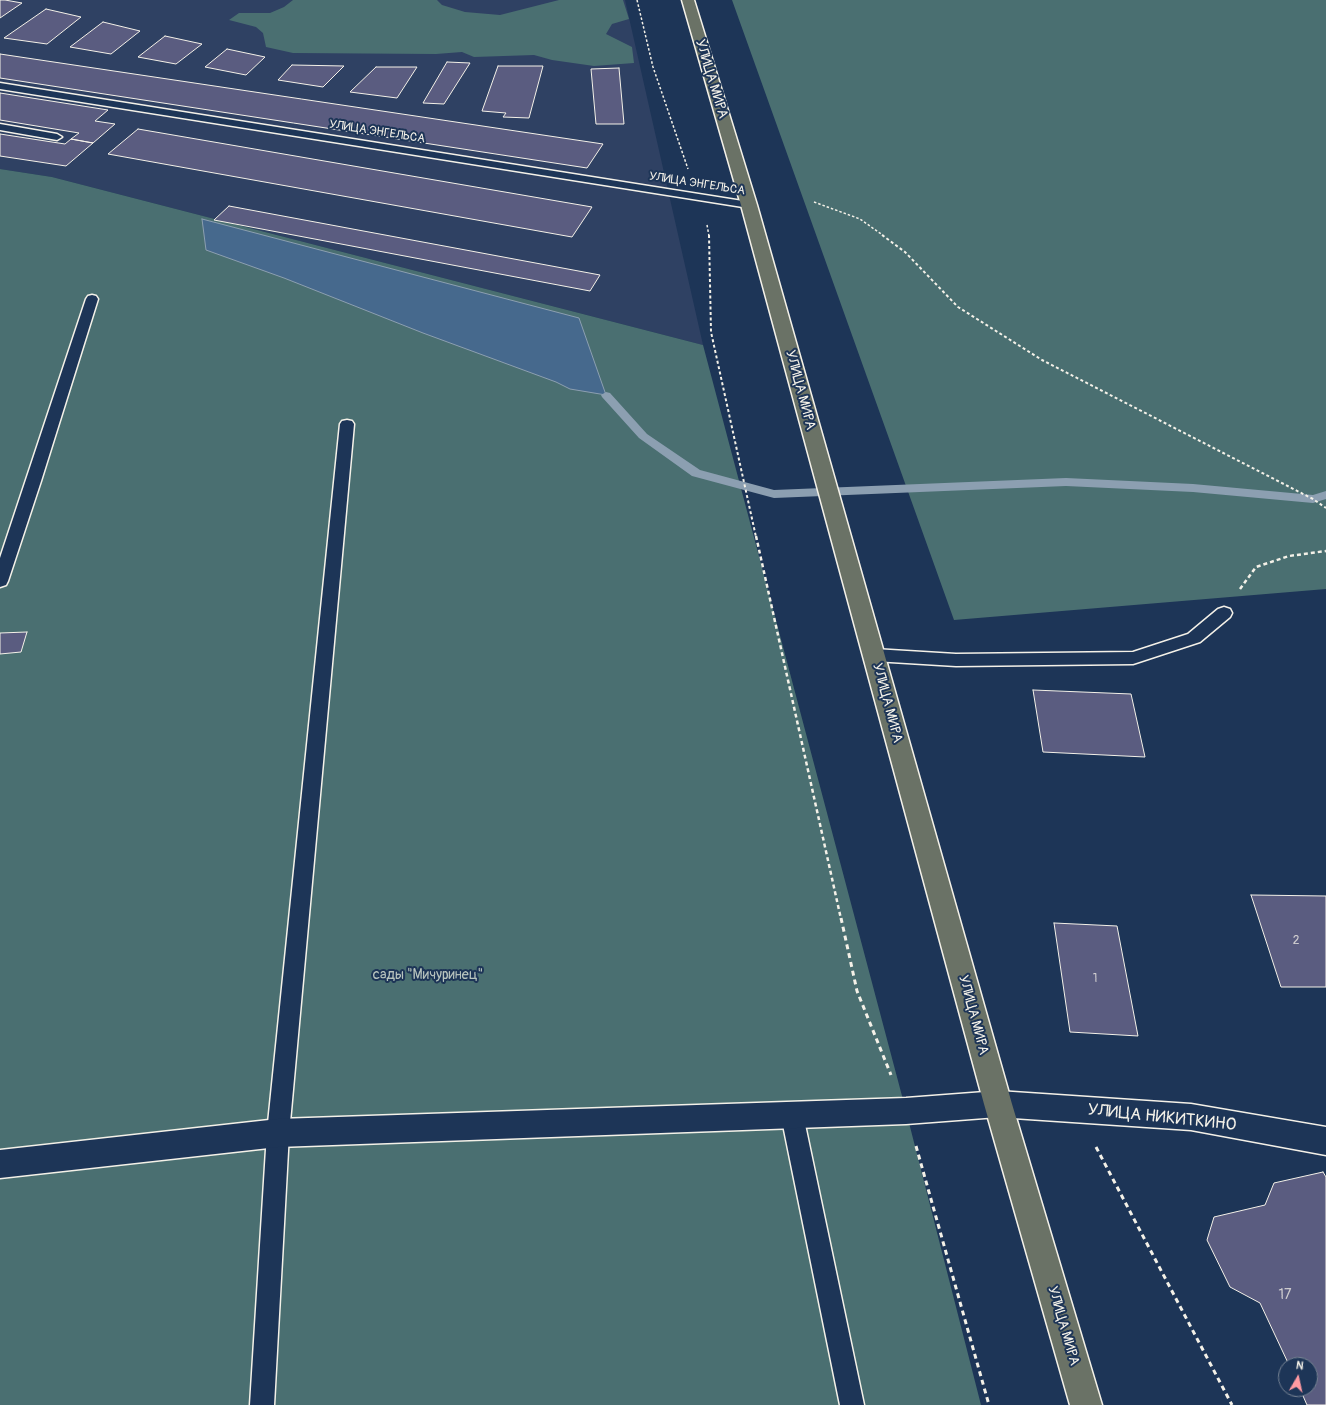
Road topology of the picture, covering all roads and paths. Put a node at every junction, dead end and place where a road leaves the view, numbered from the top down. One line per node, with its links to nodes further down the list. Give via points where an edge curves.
1 (637, 0): 6 (path, via 653,67)
2 (688, 0): 8 (main road, УЛИЦА МИРА)
3 (0, 86): 8 (lane, УЛИЦА ЭНГЕЛЬСА)
4 (0, 127): 5 (lane)
5 (57, 137)
6 (689, 172)
7 (814, 202): 12 (path, via 860,219 905,252 958,307 1042,360)
8 (749, 205): 16 (main road, УЛИЦА МИРА)
9 (707, 225): 19 (path, via 711,332 857,991)
10 (92, 299): 14 (lane)
11 (347, 424): 21 (lane)
12 (1326, 508)
13 (1326, 551): 15 (path, via 1289,556 1256,567)
14 (0, 582)
15 (1224, 613): 16 (lane, via 1194,638 1133,658 956,660)
16 (874, 655): 17 (main road, УЛИЦА МИРА)
17 (998, 1104): 18 (street, УЛИЦА НИКИТКИНО); 19 (street, УЛИЦА НИКИТКИНО); 27 (main road, УЛИЦА МИРА)
18 (1076, 1109): 22 (street, УЛИЦА НИКИТКИНО, via 1191,1117); 28 (path)
19 (906, 1111): 20 (street, УЛИЦА НИКИТКИНО); 26 (path)
20 (792, 1115): 21 (street, УЛИЦА НИКИТКИНО); 25 (lane)
21 (278, 1133): 23 (street, УЛИЦА НИКИТКИНО); 24 (lane)
22 (1326, 1141)
23 (0, 1164)
24 (262, 1405)
25 (852, 1405)
26 (989, 1405)
27 (1086, 1405)
28 (1232, 1405)

